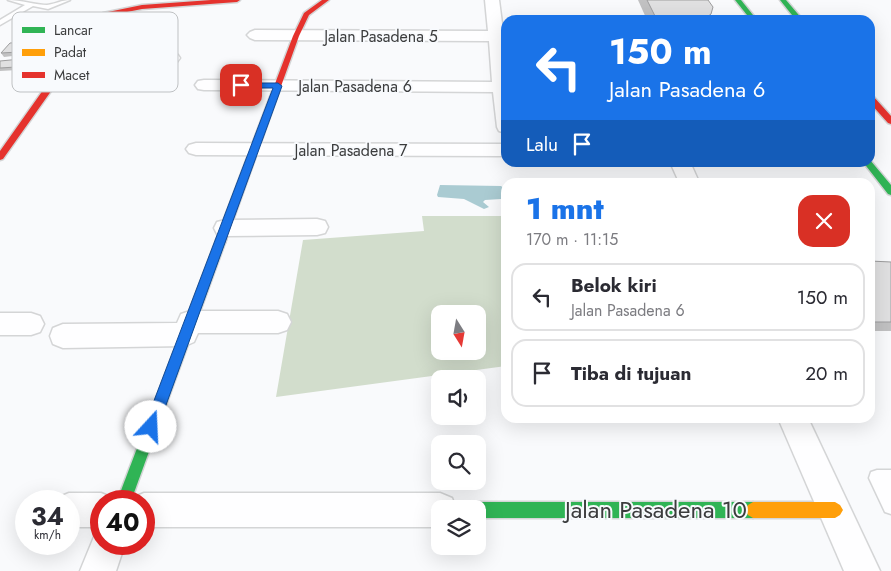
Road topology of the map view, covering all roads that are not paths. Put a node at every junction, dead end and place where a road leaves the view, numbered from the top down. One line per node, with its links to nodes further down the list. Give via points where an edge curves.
1 (11, 0): 8 (lane)
2 (67, 0): 8 (lane, via 48,6)
3 (237, 0): 10 (street)
4 (326, 0): 16 (street, via 306,14)
5 (492, 0): 17 (street)
6 (738, 0): 11 (street)
7 (783, 0): 12 (street)
8 (32, 4): 9 (lane)
9 (19, 12)
10 (114, 12)
11 (750, 15)
12 (796, 15)
13 (12, 16): 14 (lane)
14 (0, 24)
15 (255, 36): 16 (street, Jalan Pasadena 5)
16 (296, 36): 17 (street, Jalan Pasadena 5); 19 (street)
17 (501, 36)
18 (204, 85): 19 (street, Jalan Pasadena 6)
19 (278, 86): 20 (street, Jalan Pasadena 6); 25 (street)
20 (501, 86)
21 (46, 92): 27 (street)
22 (875, 103): 23 (street)
23 (891, 121)
24 (196, 149): 25 (street, Jalan Pasadena 7)
25 (254, 149): 26 (street, Jalan Pasadena 7); 31 (street)
26 (501, 150)
27 (0, 157)
28 (871, 167): 29 (street)
29 (891, 192)
30 (318, 227): 31 (street)
31 (225, 228): 35 (street)
32 (278, 322): 35 (street)
33 (0, 324): 34 (street)
34 (31, 324)
35 (188, 328): 36 (street); 39 (street)
36 (63, 336)
37 (796, 423): 44 (street)
38 (891, 478): 40 (lane, via 877,478)
39 (128, 490)
40 (891, 506)
41 (155, 510): 42 (street)
42 (431, 510)
43 (486, 510): 44 (street, Jalan Pasadena 10)
44 (834, 510): 47 (street)
45 (104, 555): 46 (street)
46 (98, 571)
47 (862, 571)

